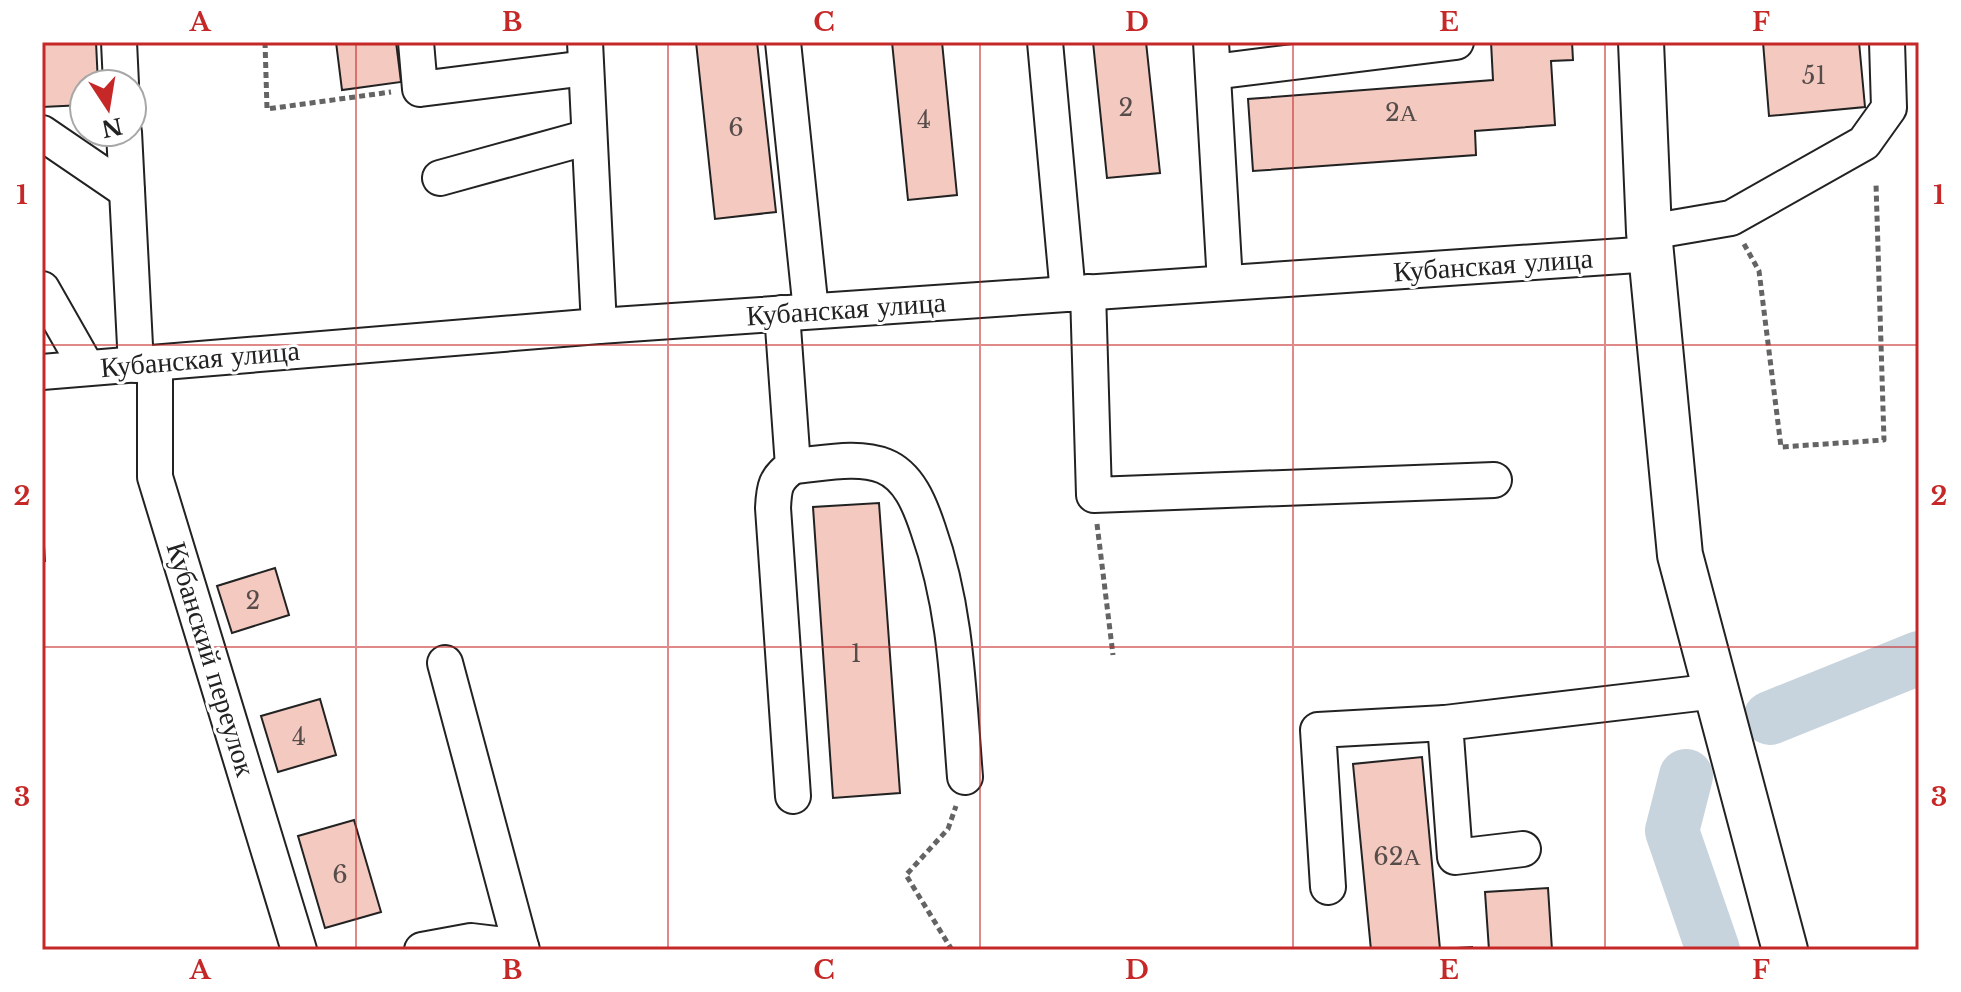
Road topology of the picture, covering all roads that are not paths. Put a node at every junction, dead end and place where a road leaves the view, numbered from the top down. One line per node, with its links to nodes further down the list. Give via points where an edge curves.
1 (119, 42): 10 (street)
2 (416, 42): 8 (street, via 420,89)
3 (783, 42): 20 (street)
4 (1045, 42): 19 (street)
5 (1456, 42): 9 (street)
6 (1641, 42): 16 (main road)
7 (1887, 42): 16 (street, Кубанская улица, via 1889,108 1864,143 1731,218)
8 (585, 55): 12 (street)
9 (1212, 57): 17 (street)
10 (120, 68)
11 (42, 133): 15 (street)
12 (589, 137): 14 (street); 21 (street)
13 (125, 148): 15 (street, Кубанский переулок)
14 (440, 178)
15 (127, 191): 22 (street, Кубанский переулок)
16 (1650, 243): 17 (street, Кубанская улица); 28 (main road, via 1680,555)
17 (1225, 283): 19 (street, Кубанская улица)
18 (42, 289): 23 (street)
19 (1078, 293): 20 (street, Кубанская улица); 26 (street, via 1094,495)
20 (796, 312): 21 (street, Кубанская улица); 25 (street)
21 (599, 326): 22 (street, Кубанская улица)
22 (146, 364): 23 (street, Кубанская улица); 35 (street, Кубанский переулок, via 155,477)
23 (87, 368): 24 (street, Кубанская улица)
24 (42, 372)
25 (793, 466): 30 (street, via 866,460 900,476 914,494 946,591); 31 (street, via 774,487 773,508)
26 (1494, 480)
27 (445, 663): 34 (street)
28 (1716, 691): 29 (street); 37 (main road)
29 (1445, 723): 32 (street, via 1455,857); 33 (street, via 1318,730)
30 (965, 777)
31 (793, 796)
32 (1523, 849)
33 (1328, 887)
34 (522, 949): 36 (street, via 471,941)
35 (299, 950)
36 (422, 950)
37 (1785, 950)

